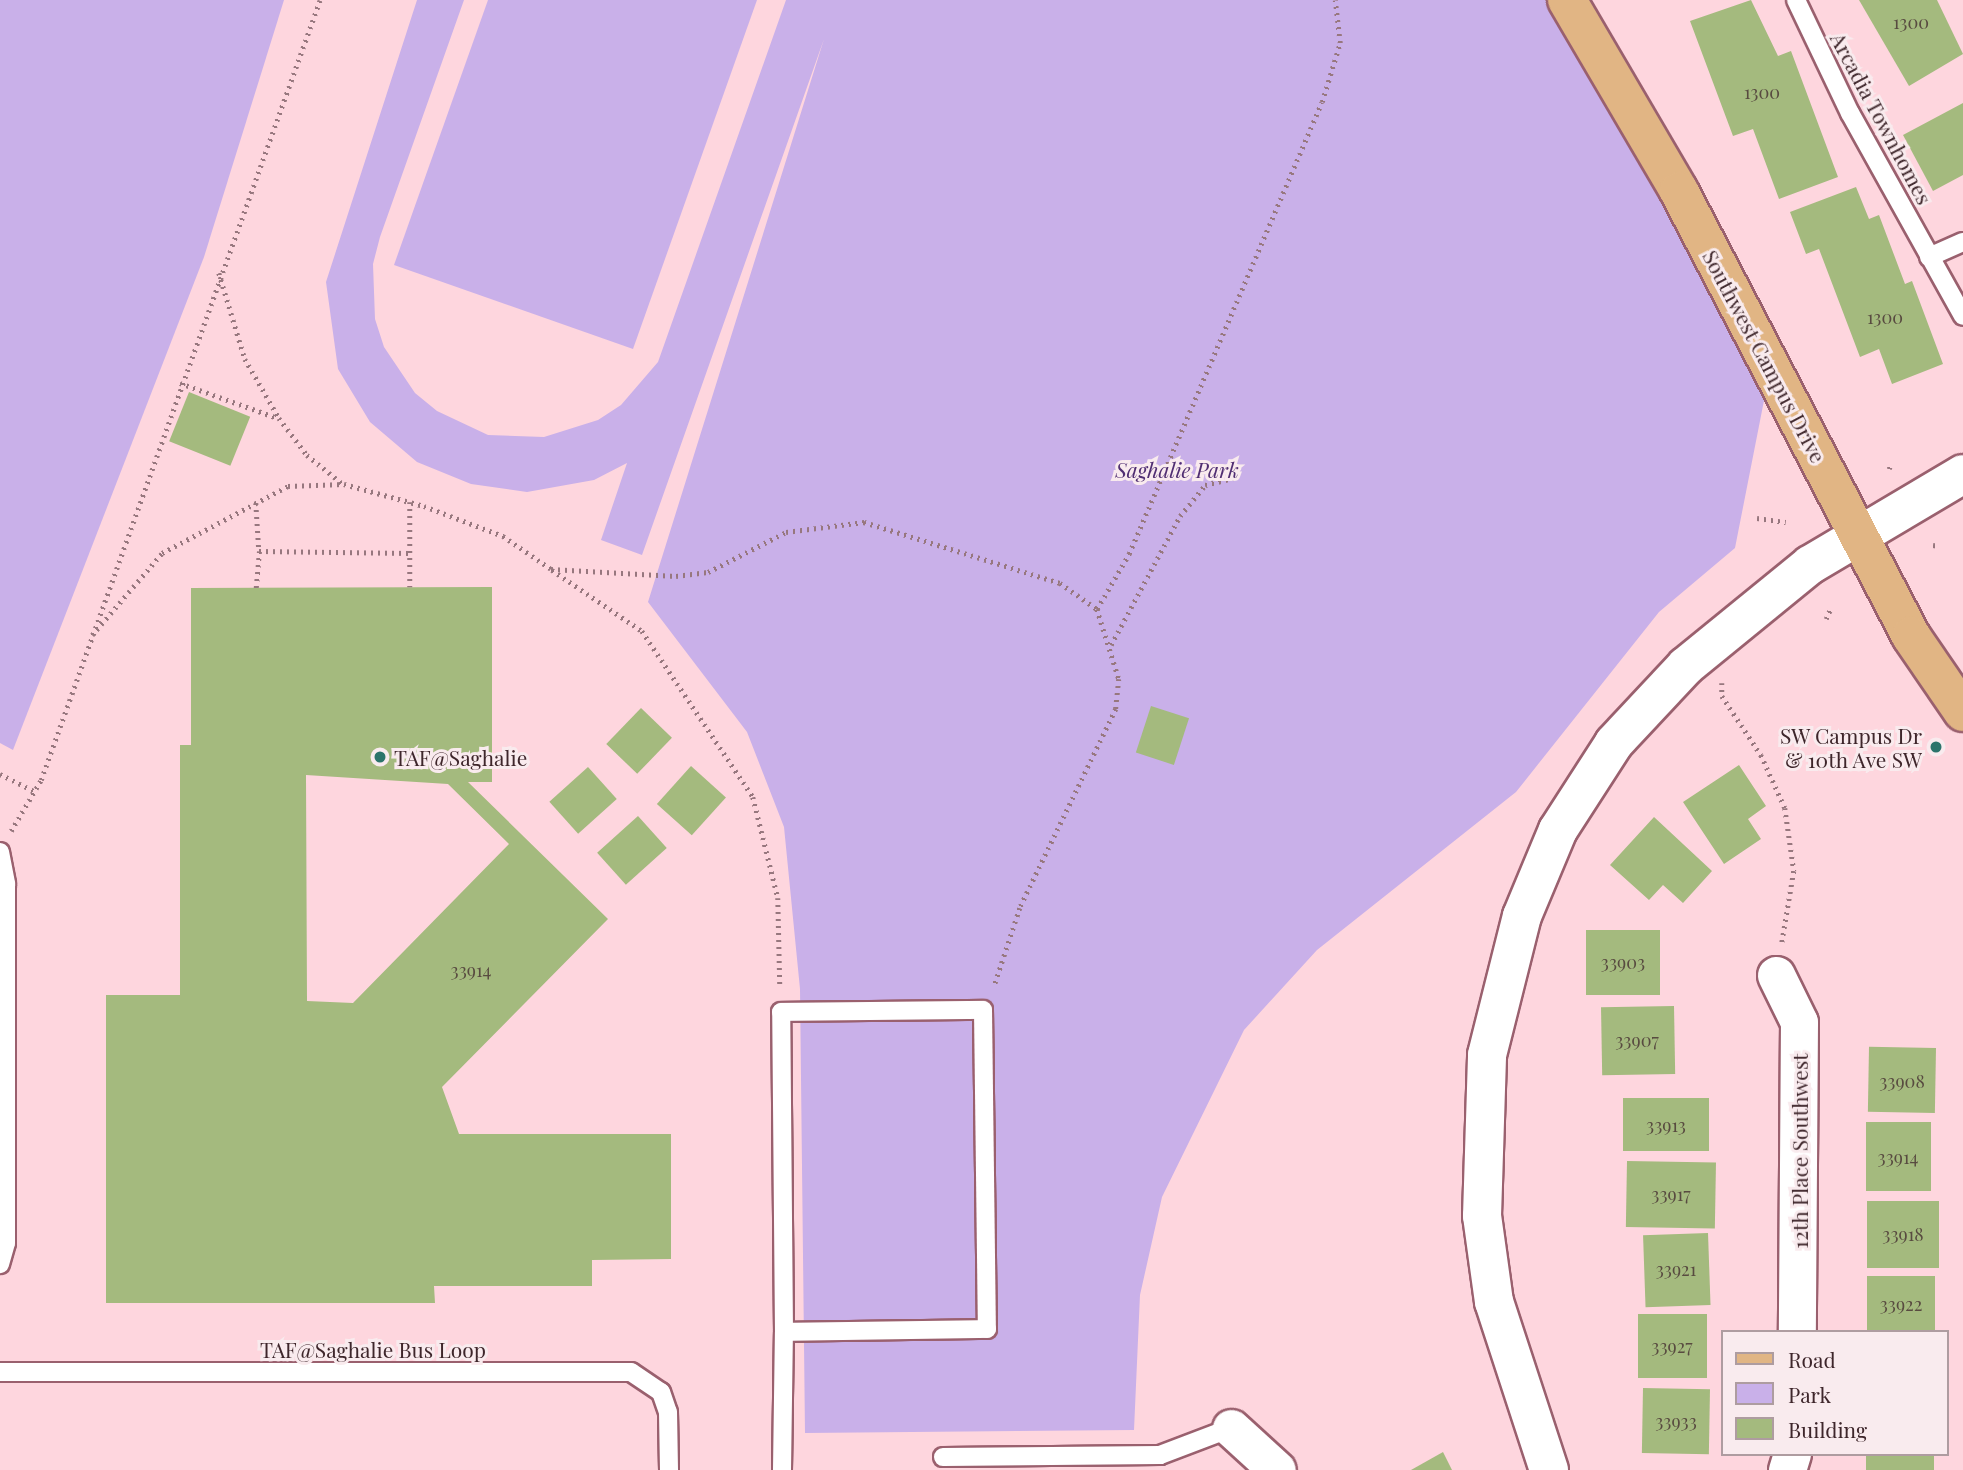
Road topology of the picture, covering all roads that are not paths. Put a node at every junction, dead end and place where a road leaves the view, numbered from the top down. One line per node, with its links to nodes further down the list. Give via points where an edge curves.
1 (1567, 0): 7 (main road, Southwest Campus Drive, via 1679,191)
2 (1796, 0): 4 (lane, Arcadia Townhomes)
3 (1963, 242): 4 (lane)
4 (1930, 257): 5 (lane, Arcadia Townhomes)
5 (1963, 316)
6 (1963, 474): 7 (street)
7 (1859, 532): 8 (main road, Southwest Campus Drive, via 1911,636); 20 (street, via 1713,642 1614,743 1558,830 1522,916 1487,1055 1482,1216 1494,1302)
8 (1963, 712)
9 (4, 844): 11 (lane, via 6,1243)
10 (1776, 975): 12 (street, 12th Place Southwest, via 1799,1022)
11 (0, 1264)
12 (1797, 1330)
13 (784, 1332): 13 (lane, via 781,1012 983,1010 987,1329); 18 (lane)
14 (0, 1372): 17 (lane, TAF@Saghalie Bus Loop, via 631,1372 661,1392)
15 (1231, 1428): 16 (lane, via 1160,1455); 19 (street)
16 (943, 1457)
17 (669, 1470)
18 (782, 1470)
19 (1277, 1470)
20 (1549, 1470)

